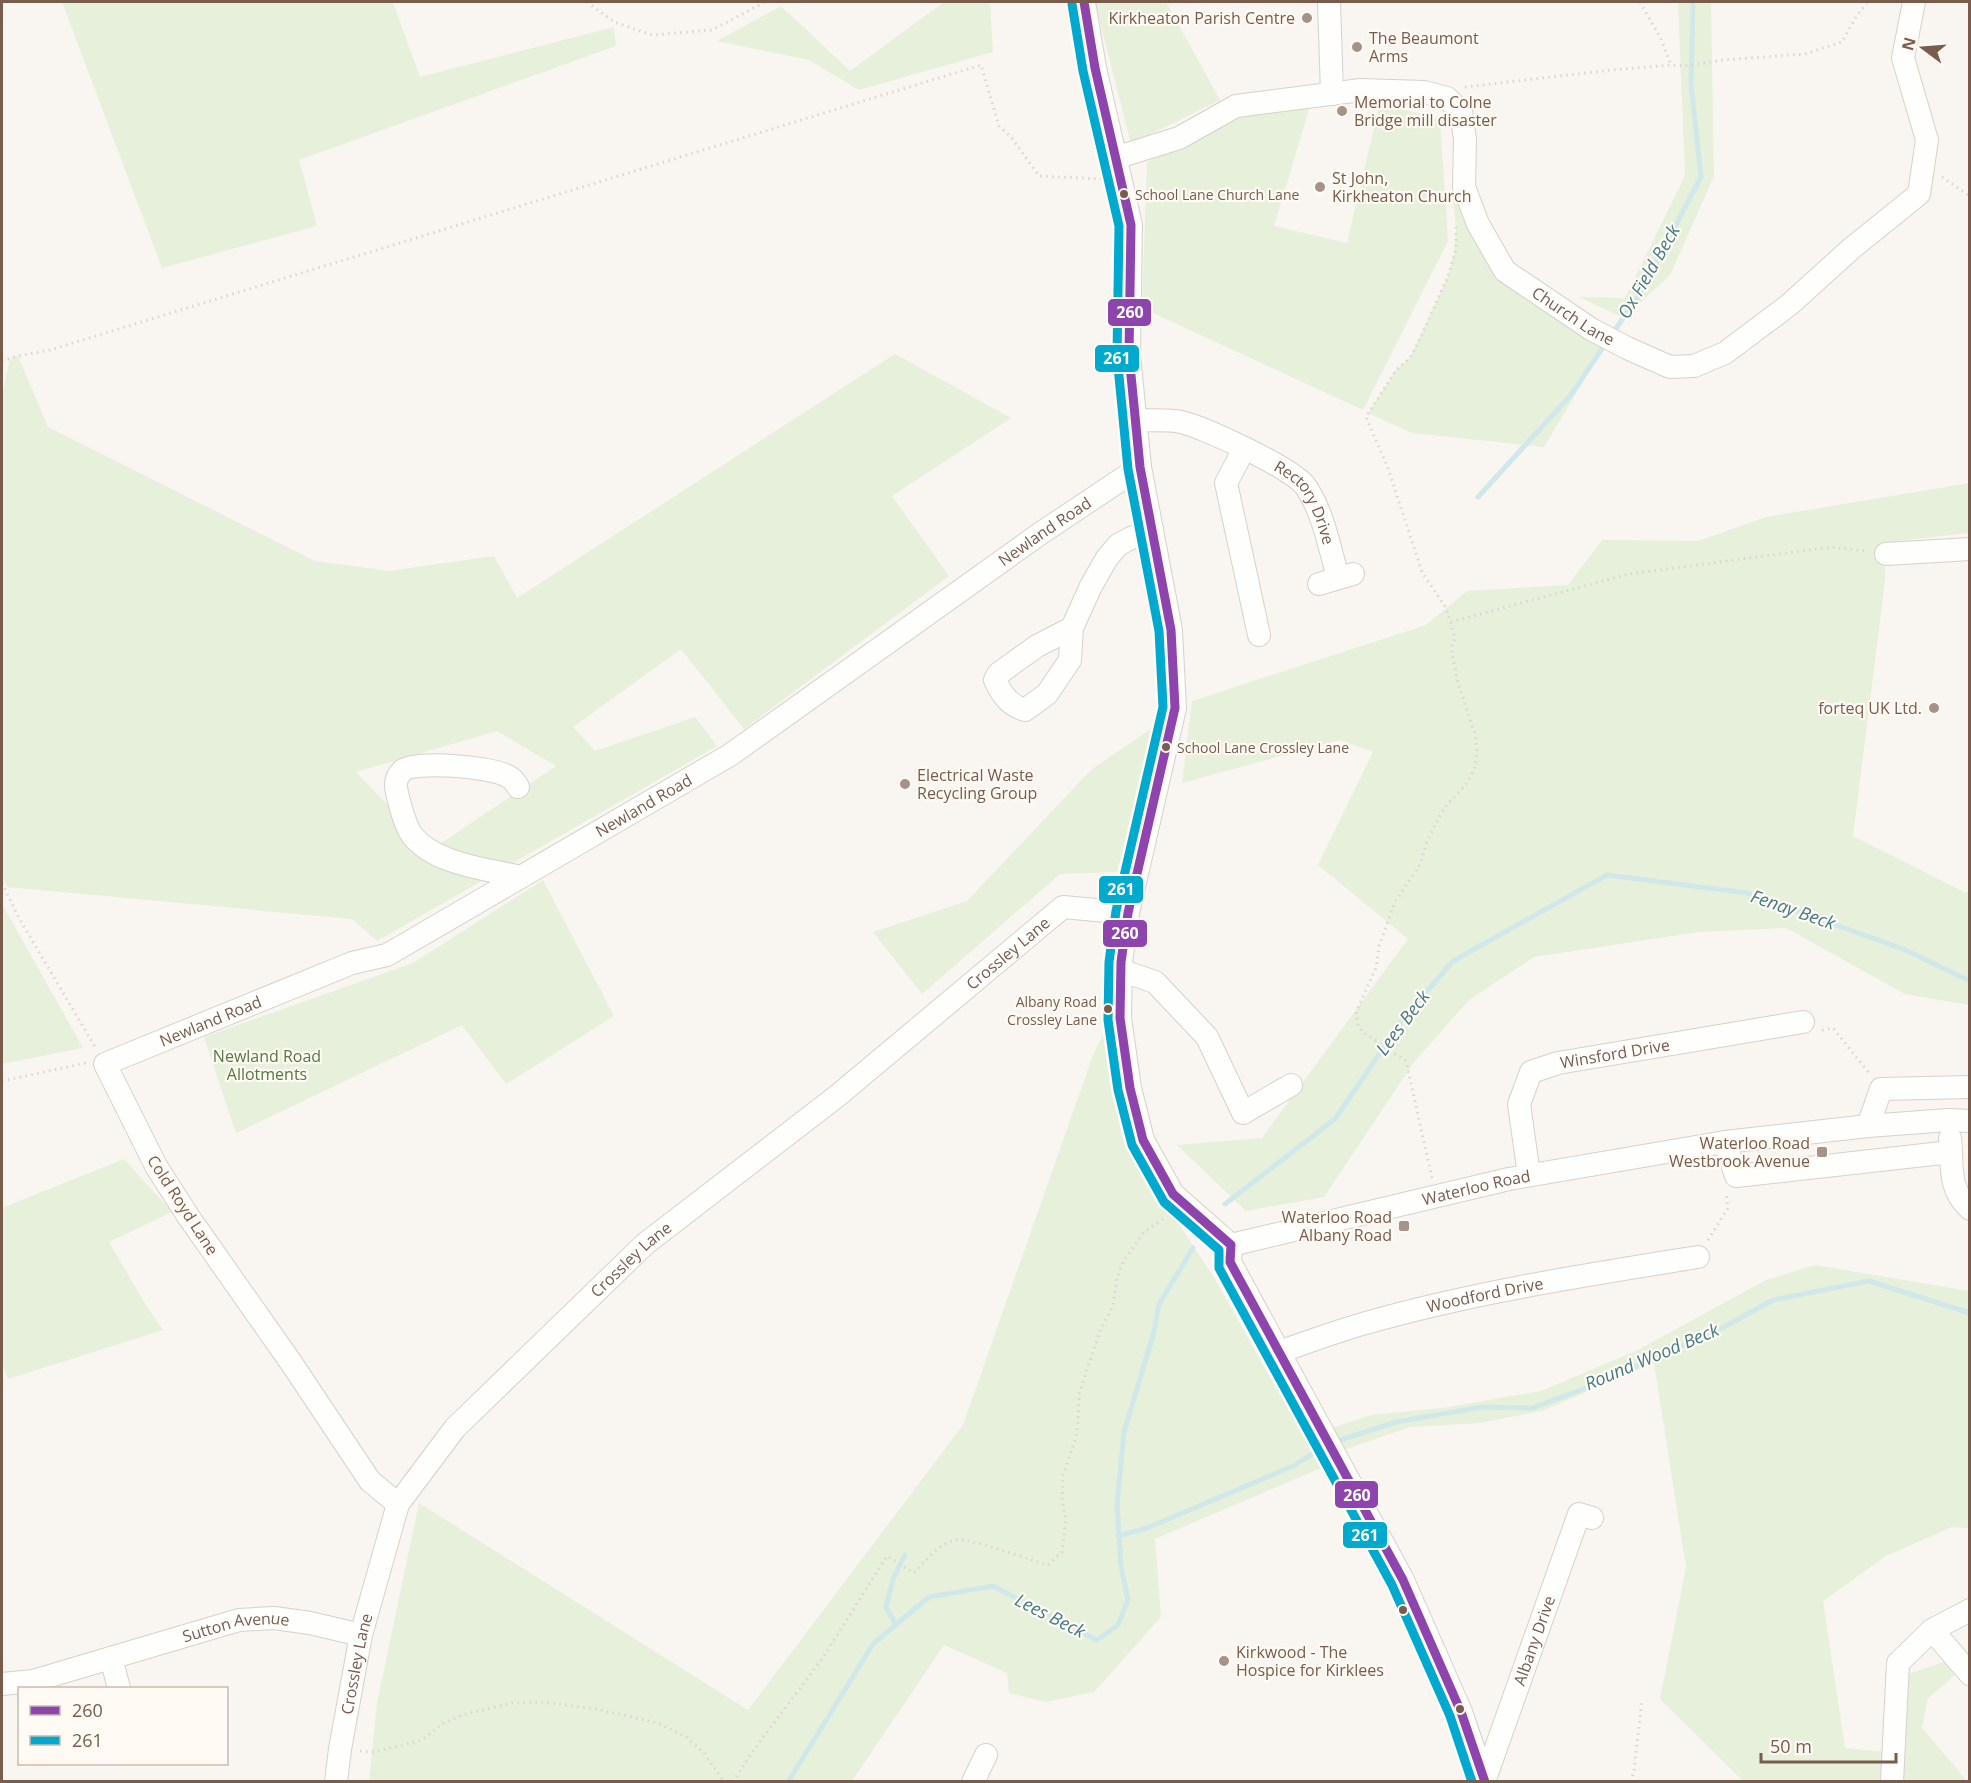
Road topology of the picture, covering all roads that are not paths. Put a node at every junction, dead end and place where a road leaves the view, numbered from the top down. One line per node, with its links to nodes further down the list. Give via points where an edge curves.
1 (1084, 2): 5 (street)
2 (1329, 2): 4 (street)
3 (1914, 2): 4 (street, Church Lane, via 1903,58 1927,140 1919,194 1789,305 1725,353 1694,366 1670,367 1627,348 1591,329 1505,271 1478,224 1464,187 1466,139 1461,112 1447,98 1424,92)
4 (1332, 93): 5 (street, via 1236,106 1179,138)
5 (1115, 158): 6 (street, via 1131,225 1129,355)
6 (1135, 420): 7 (street, Rectory Drive, via 1178,421 1205,429); 8 (street)
7 (1244, 449): 12 (street, Rectory Drive, via 1305,484 1321,514); 14 (street, via 1226,483)
8 (1140, 467): 9 (street); 16 (street, Newland Road, via 730,754)
9 (1152, 530): 13 (street, via 1118,545 1107,558); 17 (street, via 1171,630 1175,708)
10 (1970, 549): 11 (street)
11 (1886, 554)
12 (1337, 578)
13 (1072, 628)
14 (1259, 635)
15 (518, 787): 16 (street, via 498,772 436,765 404,770 395,786 411,833 428,850)
16 (520, 877): 20 (street, Newland Road, via 387,955 352,963)
17 (1128, 913): 18 (street); 32 (street, Crossley Lane, via 1063,907 836,1097 645,1244 455,1428)
18 (1120, 970): 21 (street, via 1155,982 1207,1037 1243,1113); 29 (street, via 1120,1018 1130,1088 1143,1140 1173,1194)
19 (1803, 1022): 27 (street, Winsford Drive, via 1531,1072 1519,1104)
20 (105, 1064): 32 (street, Cold Royd Lane, via 156,1166 188,1216 370,1481)
21 (1291, 1085)
22 (1970, 1087): 24 (street, via 1881,1089)
23 (1959, 1120): 24 (street, Waterloo Road); 26 (street)
24 (1868, 1126): 25 (street, Waterloo Road)
25 (1725, 1142): 26 (street, via 1736,1176); 27 (street, Waterloo Road)
26 (1952, 1152): 28 (street, via 1950,1174 1957,1194)
27 (1529, 1175): 29 (street, Waterloo Road)
28 (1970, 1209)
29 (1231, 1245): 31 (street, via 1230,1262)
30 (1698, 1257): 31 (street, Woodford Drive, via 1455,1301 1365,1323)
31 (1279, 1352): 42 (street, via 1403,1580 1461,1712)
32 (398, 1504): 36 (street, Crossley Lane)
33 (1592, 1518): 42 (street, Albany Drive, via 1579,1514)
34 (1970, 1610): 35 (street)
35 (1932, 1630): 38 (street); 45 (street, via 1898,1663)
36 (361, 1635): 37 (street, Sutton Avenue, via 274,1618 239,1620); 43 (street, Crossley Lane)
37 (111, 1658): 39 (street, Sutton Avenue, via 33,1681); 40 (street)
38 (1970, 1674)
39 (2, 1684)
40 (118, 1687)
41 (986, 1755): 44 (street)
42 (1485, 1780)
43 (336, 1782)
44 (973, 1782)
45 (1892, 1782)

